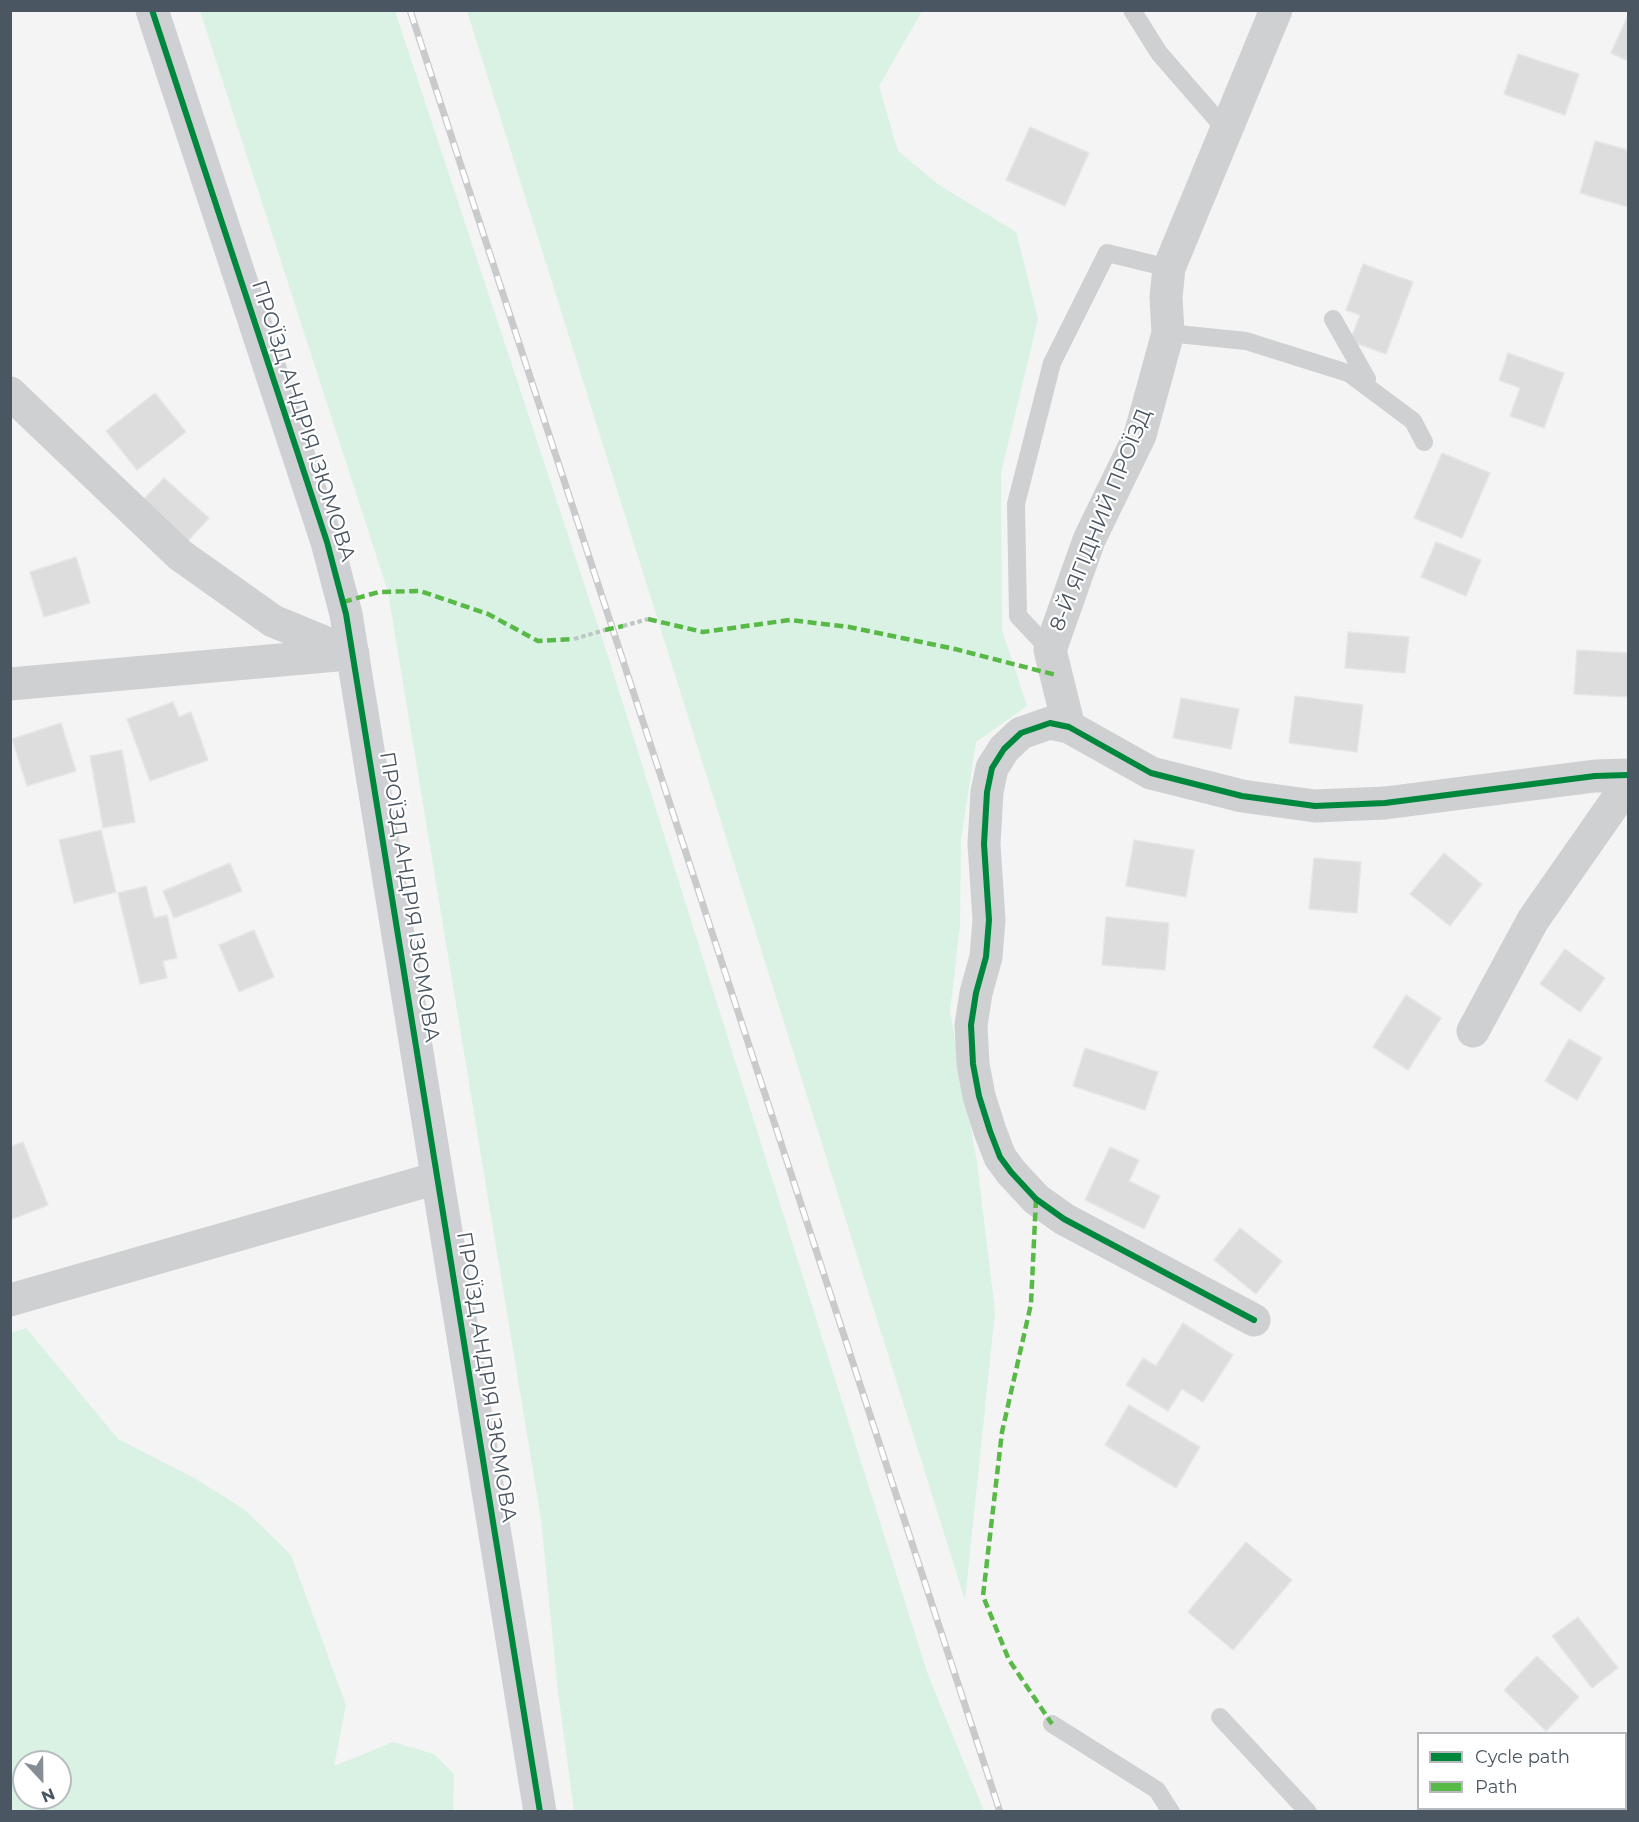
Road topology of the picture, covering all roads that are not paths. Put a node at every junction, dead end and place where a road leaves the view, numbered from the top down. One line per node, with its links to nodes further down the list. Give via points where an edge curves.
1 (152, 10): 12 (street, ПРОЇЗД АНДРІЯ ІЗЮМОВА, via 327,542)
2 (1132, 10): 4 (lane, via 1159,53)
3 (1276, 10): 4 (street, 8-Й ЯГІДНИЙ ПРОЇЗД)
4 (1226, 130): 5 (street, 8-Й ЯГІДНИЙ ПРОЇЗД)
5 (1169, 268): 7 (street, 8-Й ЯГІДНИЙ ПРОЇЗД); 11 (lane, via 1107,253 1052,363 1016,504 1018,616)
6 (1333, 320): 8 (lane)
7 (1168, 333): 8 (lane, via 1246,341); 11 (street, 8-Й ЯГІДНИЙ ПРОЇЗД, via 1140,435 1089,540)
8 (1367, 379): 10 (lane, via 1350,374 1413,421)
9 (10, 393): 12 (street, via 180,555 273,621)
10 (1424, 442)
11 (1050, 650): 14 (street, 8-Й ЯГІДНИЙ ПРОЇЗД)
12 (353, 654): 13 (street); 18 (street, ПРОЇЗД АНДРІЯ ІЗЮМОВА)
13 (10, 684)
14 (1069, 727): 15 (street, via 1151,773 1242,796 1315,806 1385,803); 20 (street, via 1050,723 1021,733 992,768 987,792 986,957 970,1025 973,1064 987,1123 1000,1156 1036,1199 1064,1219)
15 (1629, 775)
16 (1629, 784): 17 (street, via 1533,920)
17 (1473, 1031)
18 (437, 1178): 19 (street); 23 (street, ПРОЇЗД АНДРІЯ ІЗЮМОВА)
19 (10, 1300)
20 (1254, 1320)
21 (1220, 1717): 25 (lane)
22 (1052, 1724): 24 (lane, via 1157,1790)
23 (540, 1812)
24 (1171, 1812)
25 (1308, 1812)

